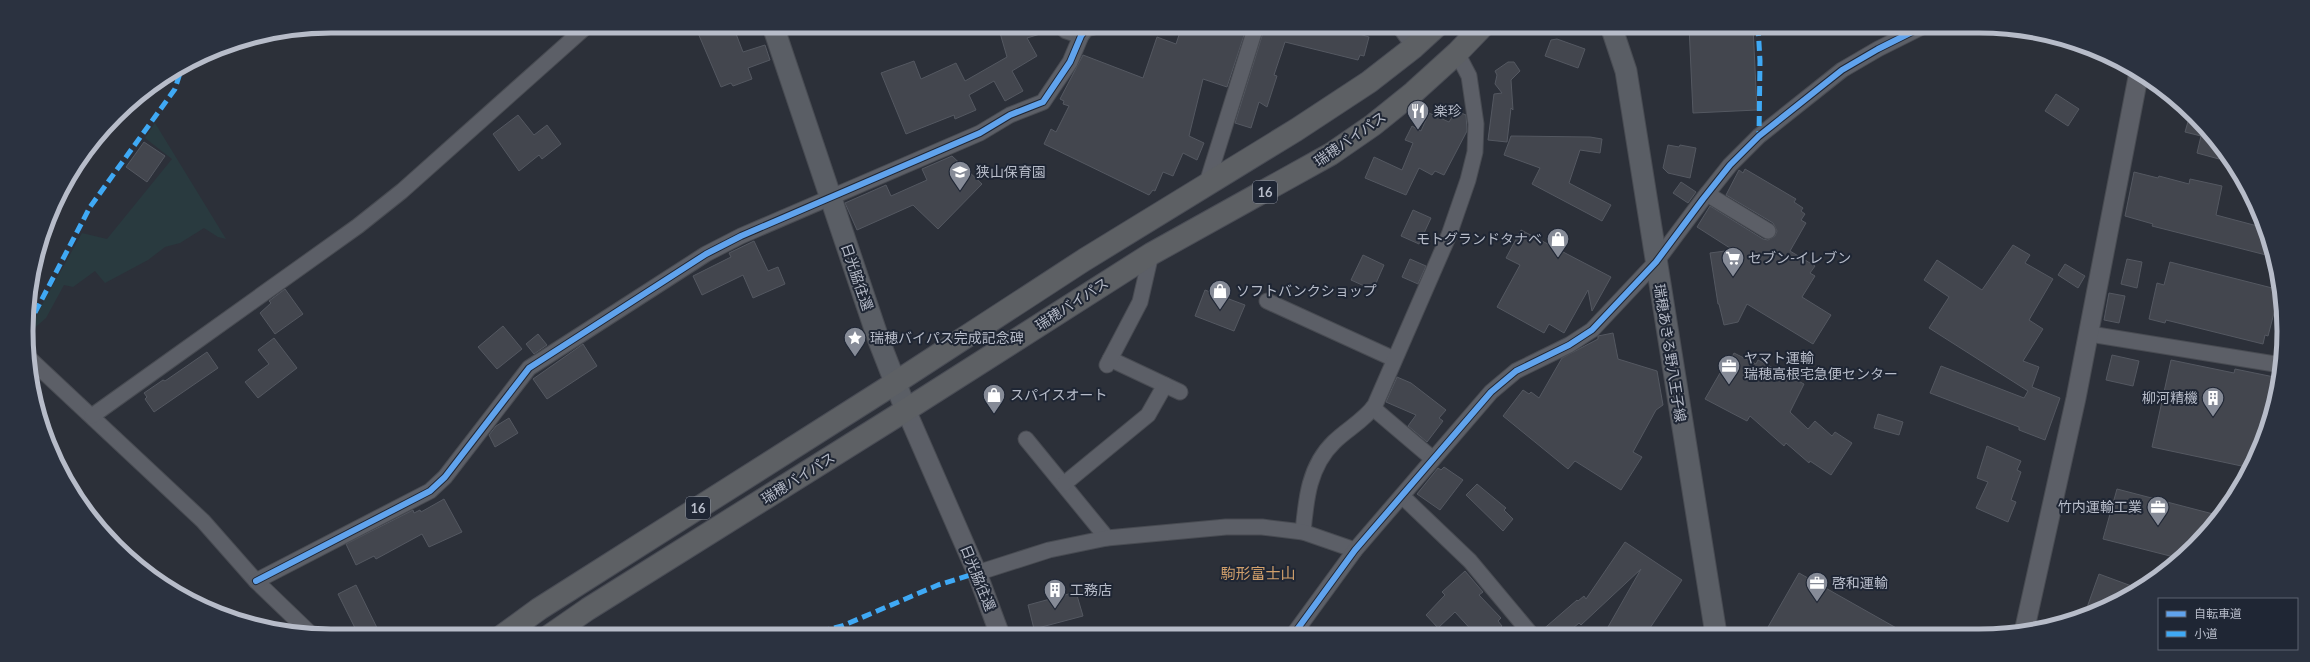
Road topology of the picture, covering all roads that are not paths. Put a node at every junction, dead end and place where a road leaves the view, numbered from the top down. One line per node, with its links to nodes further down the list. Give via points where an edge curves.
1 (579, 33): 31 (street, via 365,221)
2 (774, 33): 17 (main road, 日光脇往還)
3 (1072, 33): 11 (street)
4 (1083, 33): 11 (street)
5 (1254, 33): 15 (street)
6 (1404, 33): 12 (street)
7 (1430, 33): 12 (highway, 瑞穂バイパス / 16)
8 (1476, 33): 13 (highway, 瑞穂バイパス / 16)
9 (1613, 33): 20 (main road, 瑞穂あきる野八王子線, via 1626,71)
10 (1910, 33): 16 (street, via 1836,74 1759,136 1730,165)
11 (1081, 36): 17 (street, via 1070,62 1043,102 1010,115 980,133)
12 (1414, 48): 15 (highway, 瑞穂バイパス / 16, via 1362,86)
13 (1457, 53): 19 (highway, 瑞穂バイパス / 16, via 1396,106 1331,154); 23 (street, via 1469,76 1476,124 1475,152 1449,235)
14 (2138, 79): 22 (street)
15 (1206, 186): 26 (highway, 瑞穂バイパス / 16, via 1084,260)
16 (1707, 194): 18 (street); 20 (street)
17 (830, 199): 26 (main road, 日光脇往還); 40 (street, via 741,236 706,254 528,368 445,477 430,491)
18 (1768, 231)
19 (1151, 254): 27 (street, via 1140,302 1108,362); 30 (highway, 瑞穂バイパス / 16)
20 (1656, 262): 33 (street, via 1592,330 1569,345 1516,371 1491,392); 48 (main road, 瑞穂あきる野八王子線)
21 (1267, 301): 23 (street)
22 (2090, 334): 25 (street); 41 (street)
23 (1394, 359): 29 (street)
24 (35, 363): 31 (street)
25 (2275, 364)
26 (895, 383): 30 (main road, 日光脇往還); 43 (highway, 瑞穂バイパス / 16, via 539,609)
27 (1165, 385): 28 (street); 34 (street, via 1148,415)
28 (1180, 392)
29 (1373, 408): 33 (street); 36 (street, via 1334,442 1318,464 1307,490)
30 (906, 410): 39 (street, 日光脇往還); 44 (highway, 瑞穂バイパス / 16)
31 (92, 416): 40 (street, via 203,521)
32 (1026, 439): 34 (street)
33 (1433, 459): 35 (street)
34 (1064, 484): 37 (street)
35 (1402, 496): 38 (street); 47 (street, via 1470,561)
36 (1302, 532): 37 (street, via 1262,527 1226,527); 38 (street)
37 (1107, 538): 39 (street, via 1049,550)
38 (1355, 550): 46 (street)
39 (977, 573): 45 (street, 日光脇往還)
40 (256, 581): 42 (street)
41 (2026, 625)
42 (304, 627)
43 (512, 629)
44 (559, 629)
45 (998, 629)
46 (1297, 629)
47 (1527, 629)
48 (1715, 629)

